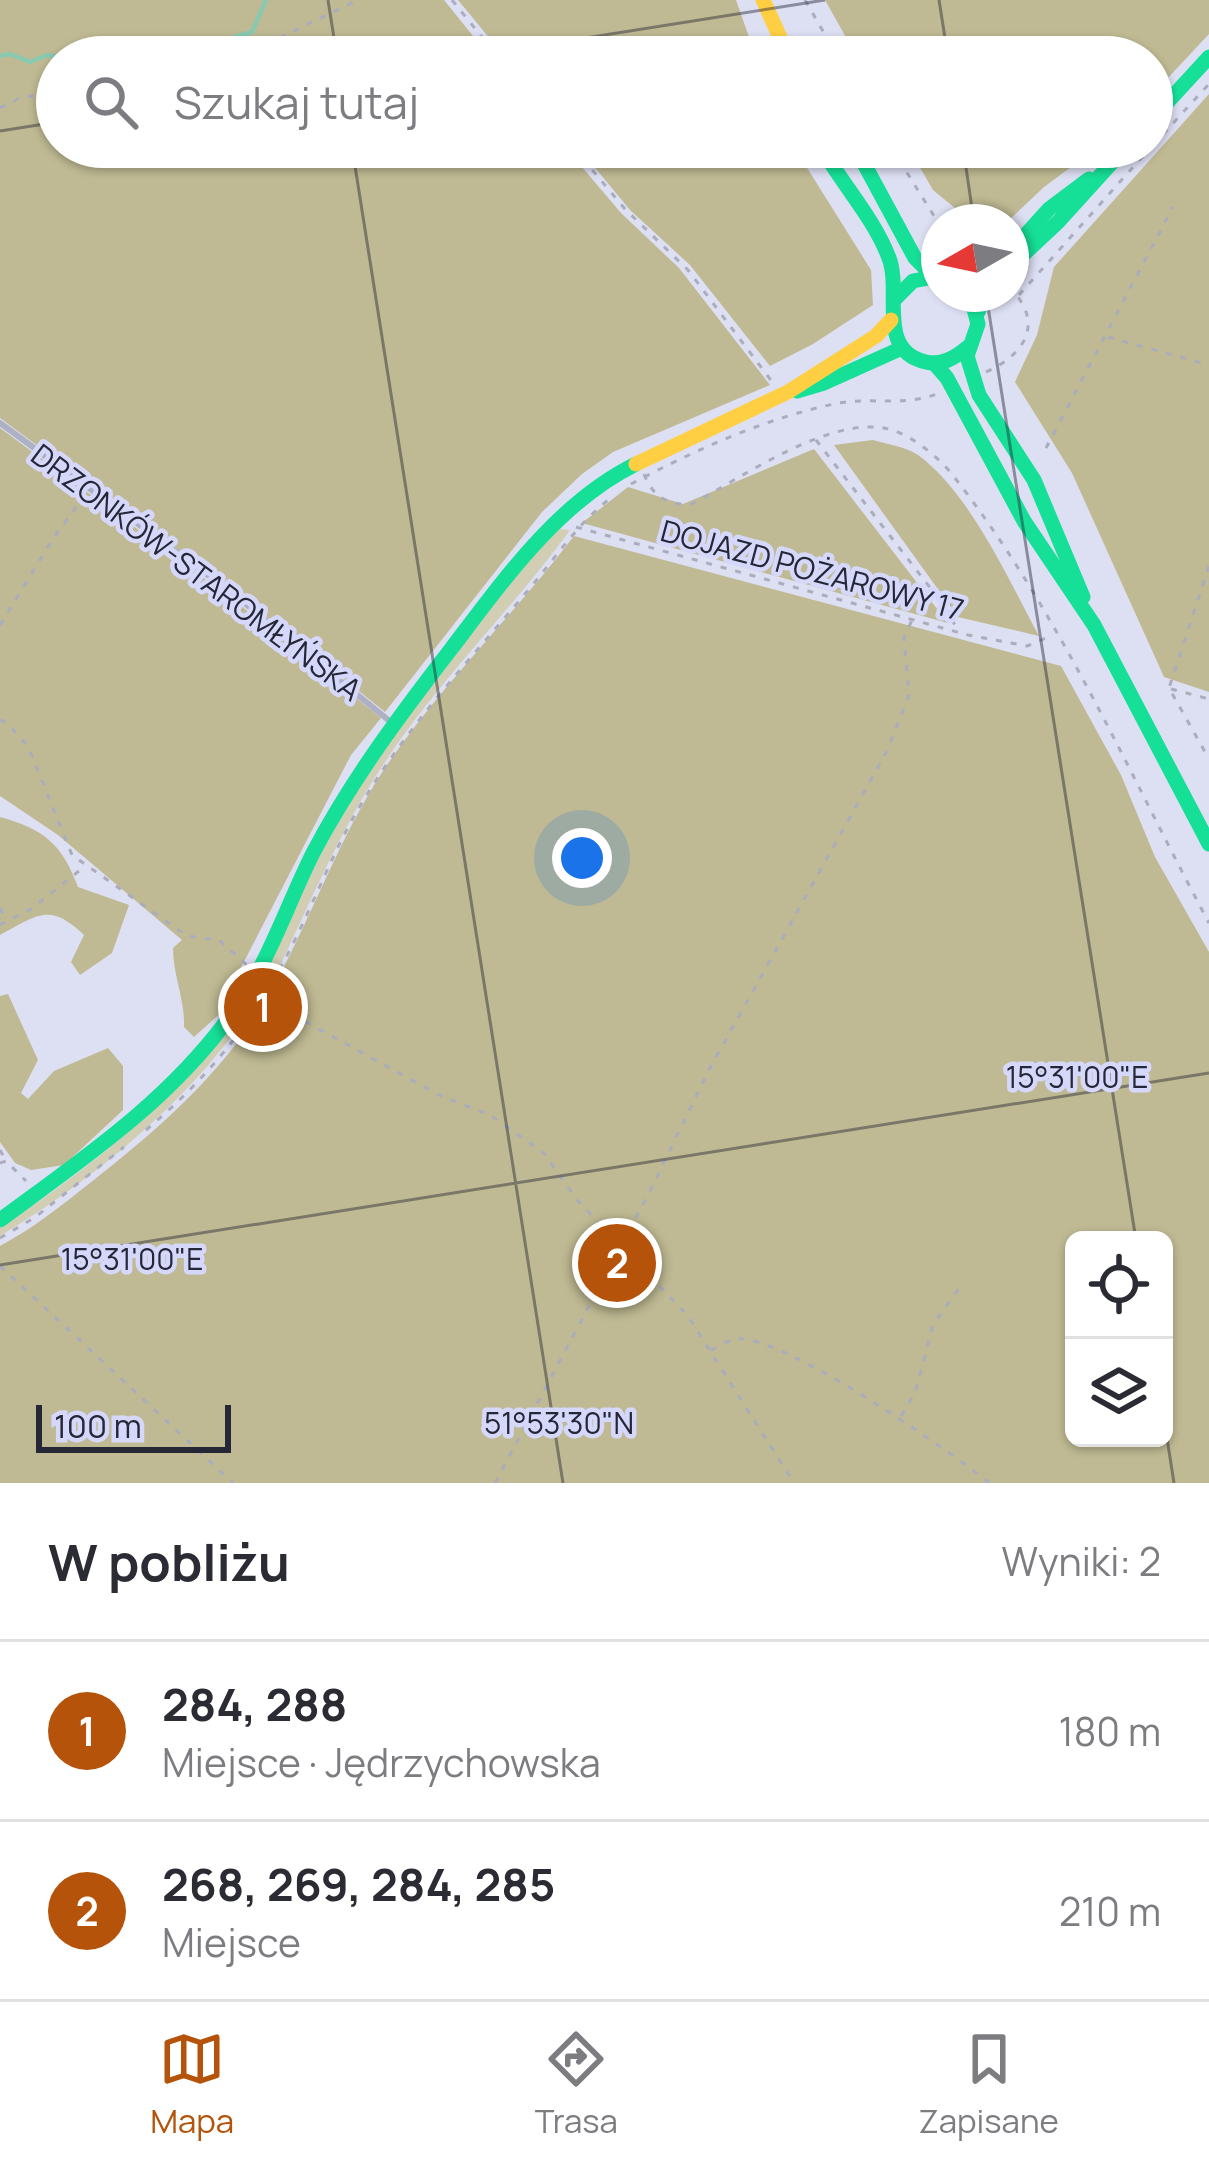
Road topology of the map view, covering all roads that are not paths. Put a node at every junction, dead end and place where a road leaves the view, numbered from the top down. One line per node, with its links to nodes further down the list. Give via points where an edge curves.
1 (763, 0): 2 (main road)
2 (782, 36)
3 (1209, 57): 4 (main road)
4 (1173, 96)
5 (834, 168): 12 (main road, via 889,256)
6 (867, 168): 10 (main road)
7 (1107, 168): 8 (main road); 9 (main road)
8 (1029, 230)
9 (1029, 248)
10 (921, 263)
11 (921, 279): 12 (main road)
12 (896, 298): 14 (main road)
13 (978, 312): 15 (main road)
14 (891, 320): 16 (main road); 18 (main road)
15 (968, 347): 17 (main road); 20 (main road, via 973,378 1034,480)
16 (902, 348): 17 (main road); 18 (main road)
17 (934, 363): 20 (main road)
18 (785, 394): 21 (main road, via 599,485 558,519)
19 (0, 423): 21 (lane, DRZONKÓW-STAROMŁYŃSKA, via 231,592)
20 (1094, 625): 22 (main road)
21 (392, 723): 23 (main road, via 314,852 255,988 163,1094)
22 (1209, 844)
23 (0, 1220)

